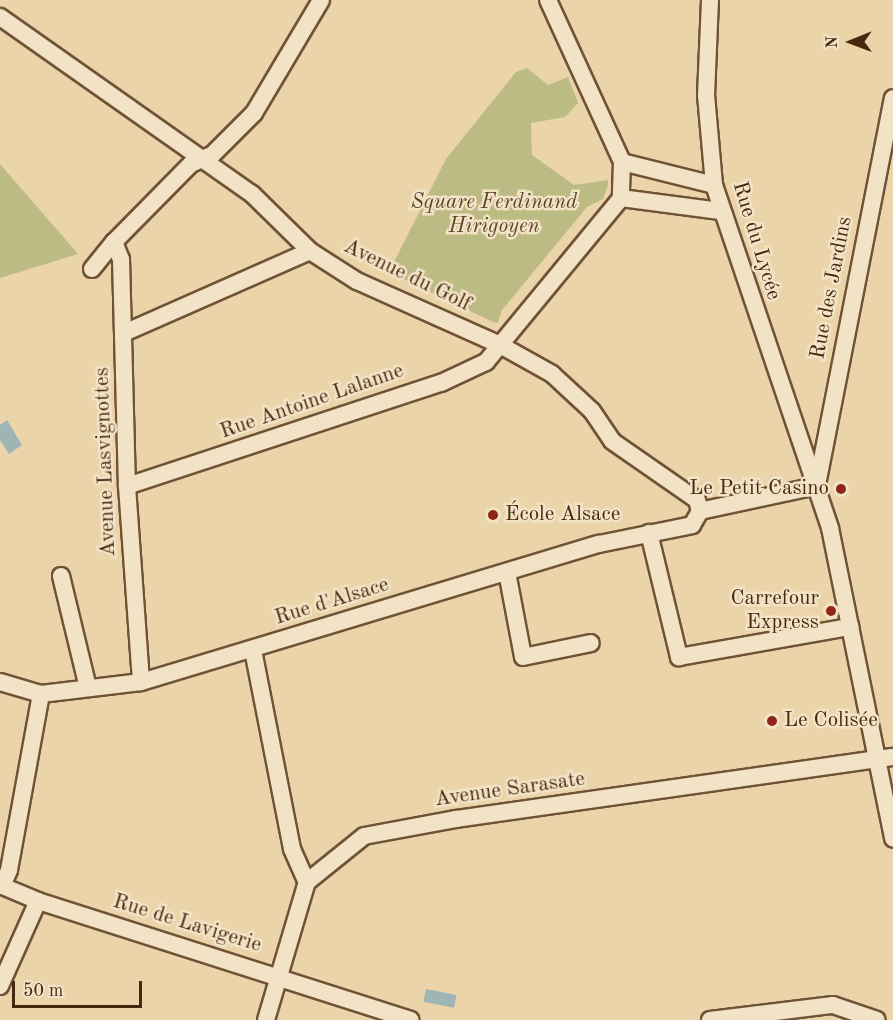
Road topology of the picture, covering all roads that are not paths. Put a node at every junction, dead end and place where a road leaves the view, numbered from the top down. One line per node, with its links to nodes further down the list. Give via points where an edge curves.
1 (321, 0): 6 (street, via 254,113 213,154)
2 (548, 0): 7 (street)
3 (710, 0): 8 (street, Rue du Lycée, via 706,95)
4 (0, 17): 6 (street, Avenue du Golf)
5 (893, 98): 17 (street, Rue des Jardins)
6 (201, 157): 11 (street); 12 (street, Avenue du Golf, via 252,194)
7 (622, 162): 8 (street); 9 (street)
8 (714, 185): 10 (street, Rue du Lycée)
9 (621, 198): 10 (street); 15 (street, Rue Antoine Lalanne)
10 (720, 211): 17 (street, Rue du Lycée)
11 (114, 242): 13 (street); 14 (street, Avenue Lasvignottes, via 121,259)
12 (310, 251): 14 (street); 15 (street, Avenue du Golf, via 357,281)
13 (92, 269)
14 (124, 333): 16 (street, Avenue Lasvignottes)
15 (502, 346): 16 (street, Rue Antoine Lalanne, via 486,362 441,383); 18 (street, Avenue du Golf, via 552,374 592,411 612,441 697,500)
16 (127, 486): 26 (street, Avenue Lasvignottes)
17 (817, 486): 18 (street, Rue d'Alsace); 22 (street, Rue du Lycée)
18 (700, 511): 19 (street, Rue d'Alsace, via 692,525)
19 (649, 533): 20 (street, Rue d'Alsace); 22 (street, via 679,657)
20 (507, 572): 23 (street, via 523,657); 24 (street, Rue d'Alsace)
21 (61, 576): 27 (street)
22 (850, 627): 29 (street, Rue du Lycée)
23 (591, 643)
24 (253, 650): 26 (street, Rue d'Alsace); 31 (street, via 292,849)
25 (0, 682): 28 (street)
26 (141, 682): 27 (street, Rue d'Alsace)
27 (88, 688): 28 (street, Rue d'Alsace)
28 (41, 694): 32 (street, via 9,870)
29 (886, 759): 30 (street, Rue du Lycée); 31 (street, Avenue Sarasate, via 456,819 364,836)
30 (893, 839)
31 (307, 882): 34 (street)
32 (1, 885): 33 (street, Rue de Lavigerie)
33 (38, 901): 34 (street, Rue de Lavigerie); 35 (street)
34 (279, 977): 36 (street); 37 (street, Rue de Lavigerie)
35 (0, 986)
36 (266, 1020)
37 (410, 1020)
38 (710, 1020): 39 (street, via 833,1005)
39 (877, 1020)

